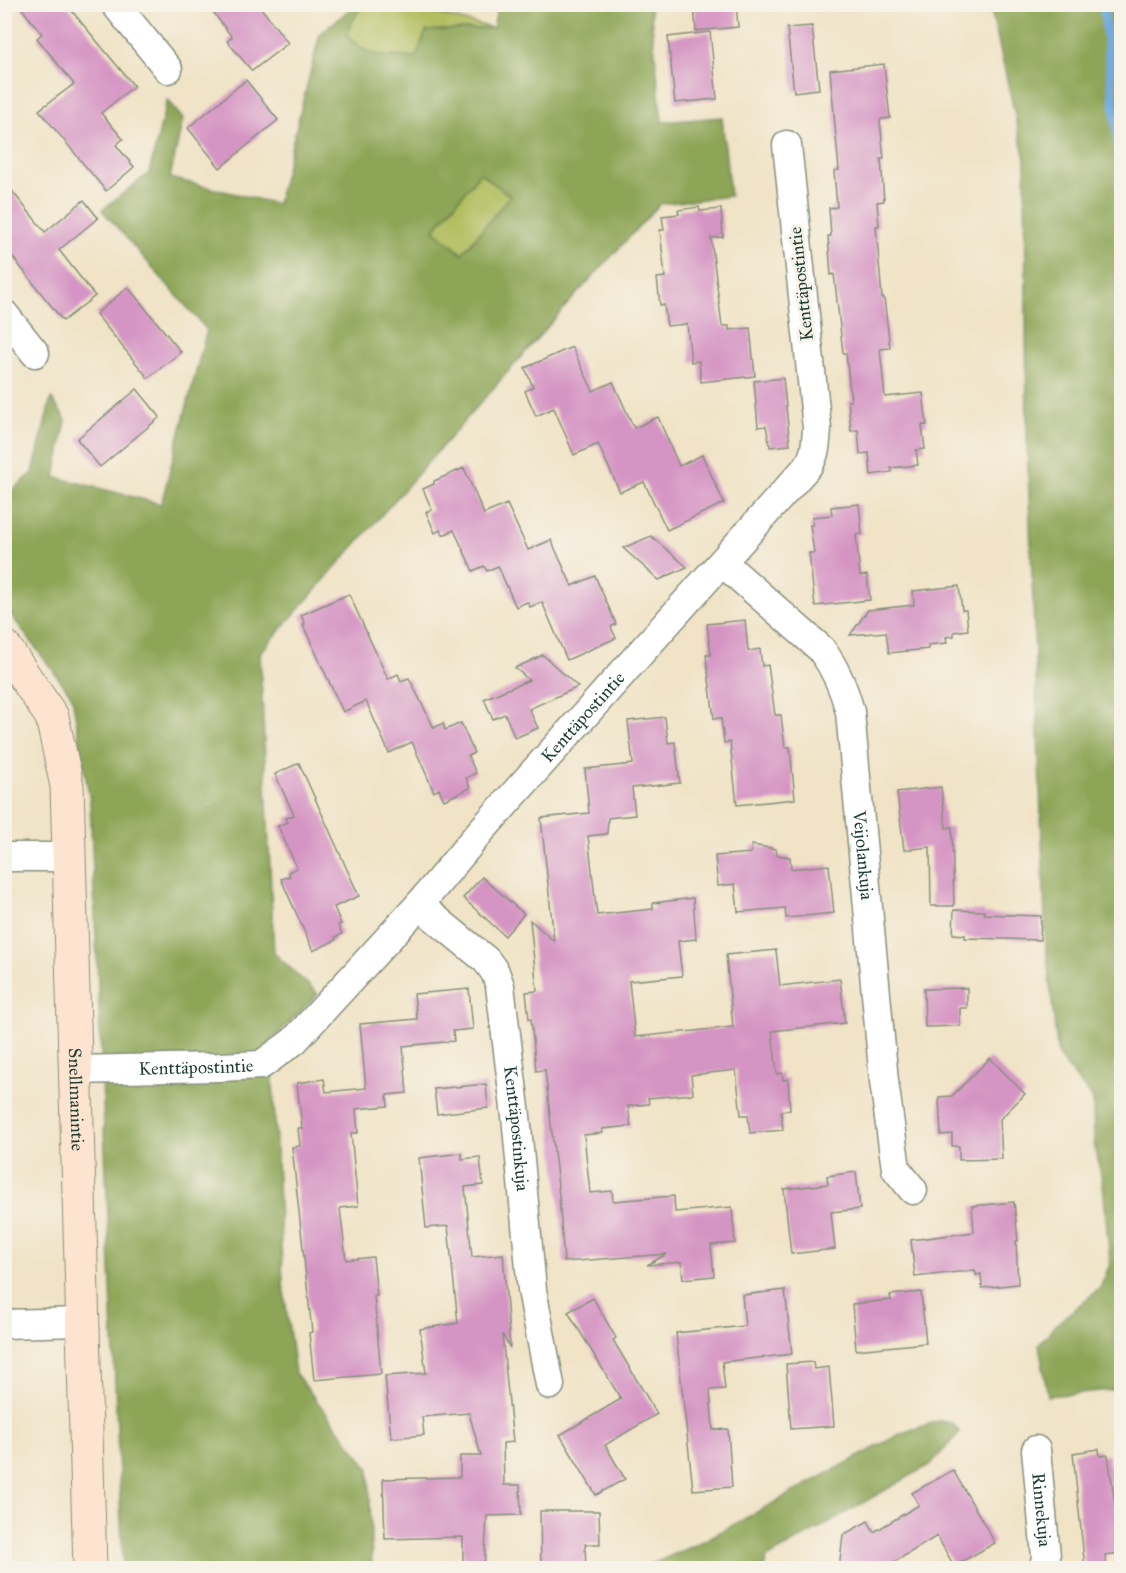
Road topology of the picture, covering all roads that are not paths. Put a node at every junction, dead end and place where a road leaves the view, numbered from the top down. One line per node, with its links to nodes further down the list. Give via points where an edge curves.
1 (115, 4): 2 (street)
2 (168, 69)
3 (787, 146): 6 (street, Kenttäpostintie, via 816,444 811,462)
4 (4, 314): 5 (street)
5 (35, 353)
6 (723, 563): 10 (street, Kenttäpostintie); 12 (street, Veijolankuja, via 820,649 844,687 850,712 893,1147 897,1173)
7 (4, 646): 9 (street, Snellmanintie, via 52,717 67,786)
8 (4, 857): 9 (street)
9 (68, 857): 11 (street, Snellmanintie)
10 (419, 905): 11 (street, Kenttäpostintie, via 294,1041 261,1065); 15 (street, Kenttäpostinkuja, via 486,960 500,986 532,1290)
11 (74, 1070): 13 (street, Snellmanintie)
12 (913, 1190)
13 (82, 1322): 14 (street); 17 (street, Snellmanintie)
14 (4, 1324)
15 (550, 1385)
16 (1036, 1449): 18 (street, Rinnekuja)
17 (90, 1569)
18 (1044, 1569)

